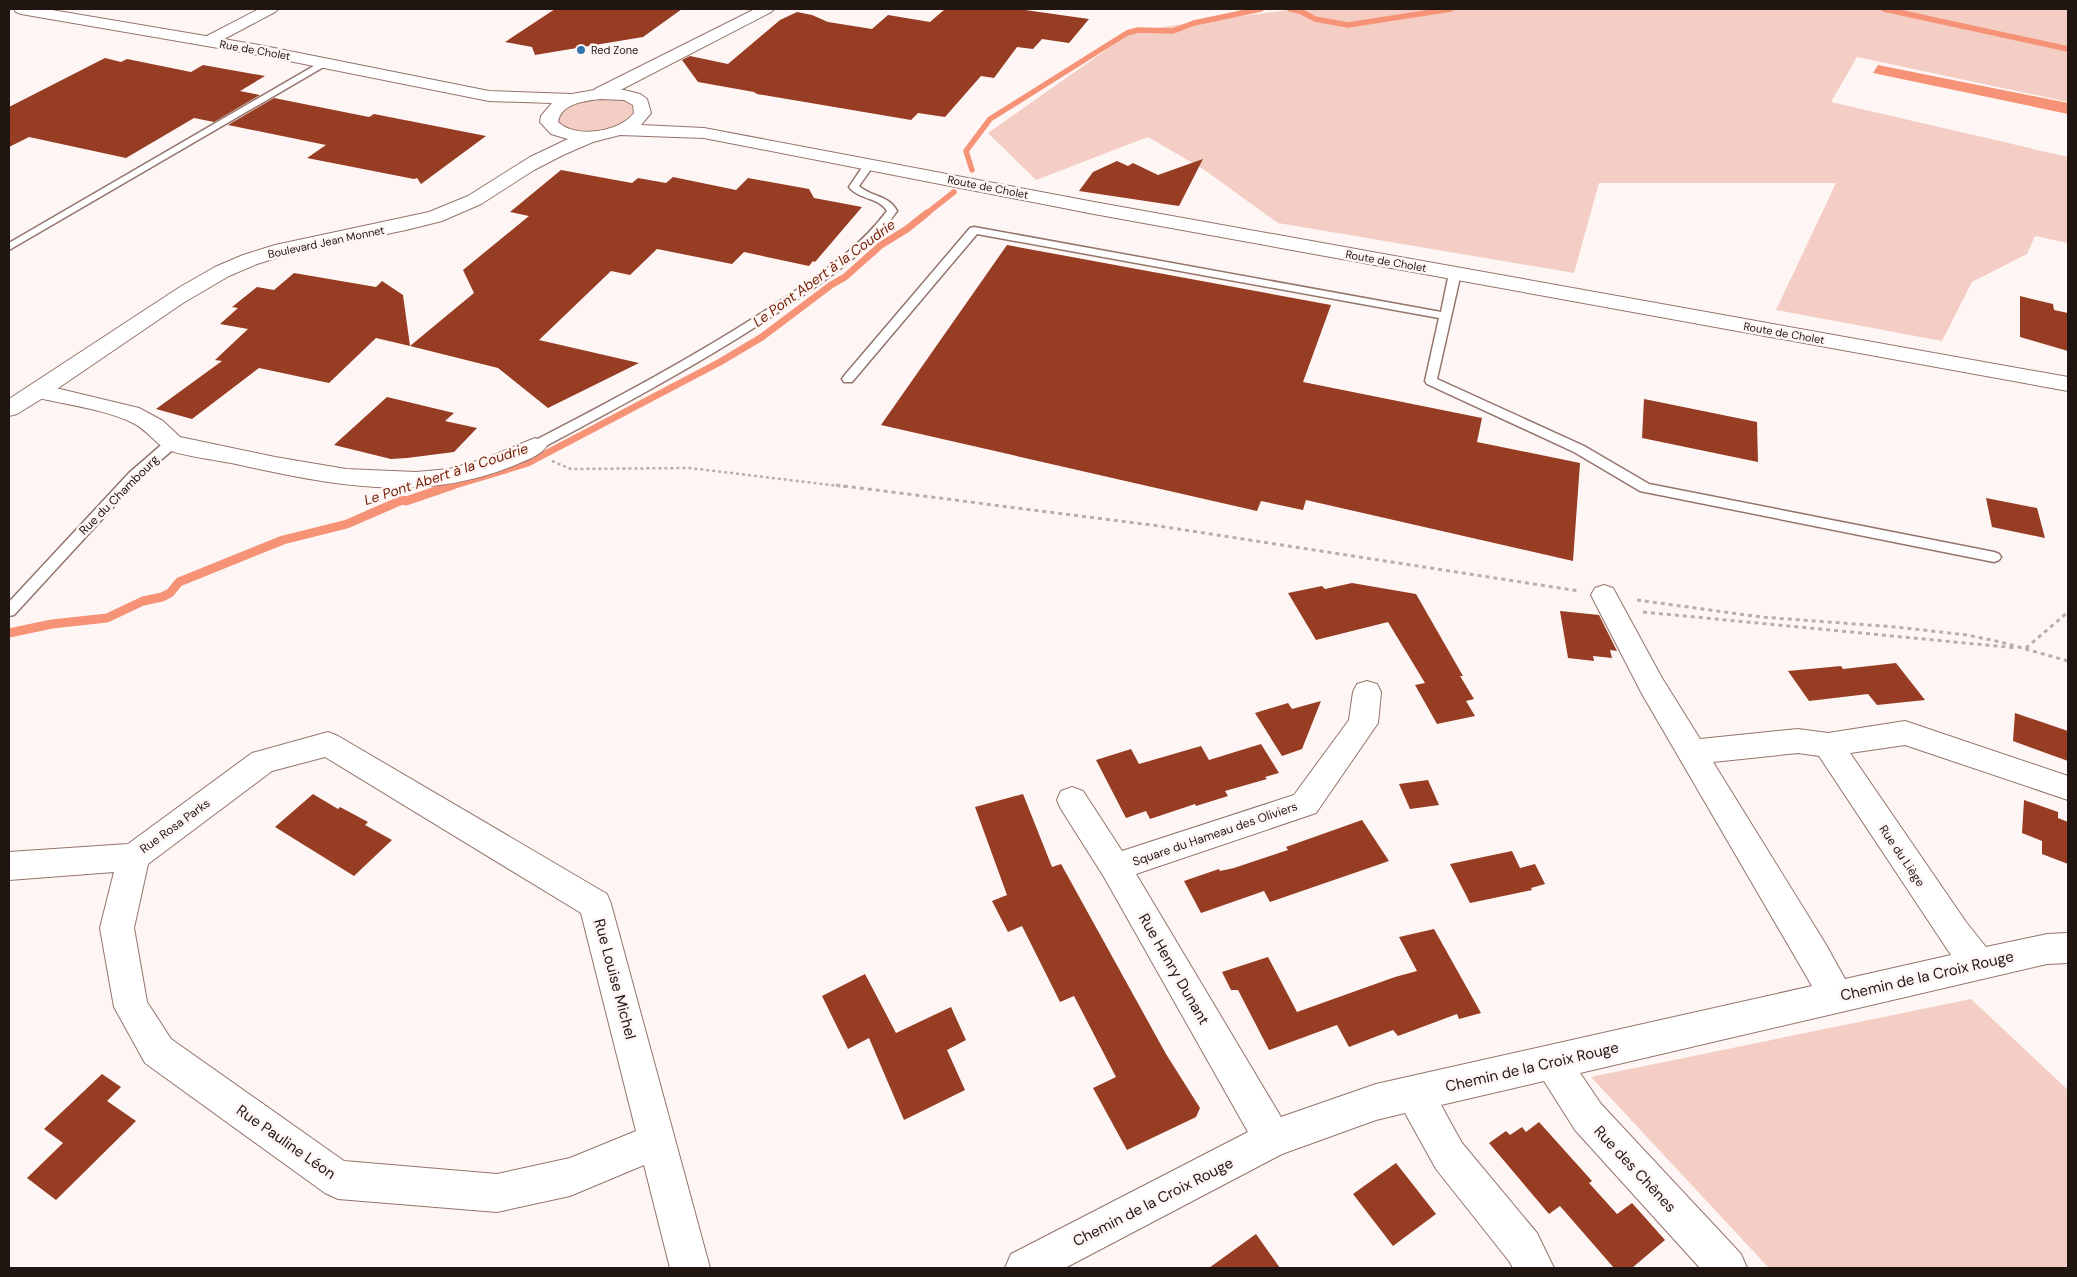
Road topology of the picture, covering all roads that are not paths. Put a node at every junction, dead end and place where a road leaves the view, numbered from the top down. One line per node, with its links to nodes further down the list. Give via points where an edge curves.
1 (20, 9): 4 (street, Rue de Cholet)
2 (270, 9): 4 (street)
3 (766, 9): 6 (street)
4 (206, 42): 5 (street, Rue de Cholet)
5 (324, 63): 8 (street, Rue de Cholet); 17 (lane)
6 (656, 66): 7 (street); 10 (street)
7 (601, 94): 9 (street); 10 (street, Route de Cholet, via 614,94)
8 (489, 96): 9 (street, Rue de Cholet); 11 (street, Rue de Cholet, via 519,106)
9 (572, 99): 11 (street)
10 (639, 105): 12 (street, via 640,118); 13 (street, Route de Cholet)
11 (542, 120): 14 (street, Rue de Cholet, via 580,136); 16 (street)
12 (622, 130): 13 (street, Route de Cholet); 14 (street)
13 (704, 133): 15 (street, Route de Cholet)
14 (595, 136): 16 (street)
15 (869, 164): 18 (street, Route de Cholet); 25 (lane, via 854,187 861,194 888,204 892,210 870,237 832,272 749,327)
16 (524, 169): 22 (street, Boulevard Jean Monnet, via 480,198 445,213 406,225 281,250 234,266 188,290)
17 (9, 247)
18 (1455, 273): 19 (lane); 21 (street, Route de Cholet)
19 (1446, 316): 20 (lane, via 974,230); 26 (lane, via 1431,380 1579,449 1645,488)
20 (848, 379)
21 (2068, 384)
22 (39, 391): 23 (street, Boulevard Jean Monnet); 24 (street, via 123,410 155,425)
23 (11, 405)
24 (172, 442): 25 (street, via 322,473 380,481 448,477 508,459); 28 (lane, Rue du Chambourg, via 134,476)
25 (535, 446)
26 (1994, 558)
27 (1604, 595): 32 (street, via 1652,686)
28 (9, 611)
29 (1367, 692): 37 (street, Square du Hameau des Oliviers, via 1363,724 1305,804)
30 (328, 744): 35 (street, Rue Rosa Parks, via 263,762); 44 (street, Rue Louise Michel, via 595,904)
31 (1828, 745): 32 (street, via 1798,741); 33 (street, via 1905,733); 39 (street, Rue du Liège, via 1954,933)
32 (1692, 752): 40 (street)
33 (2068, 788)
34 (1072, 800): 37 (street, Rue Henry Dunant)
35 (134, 857): 36 (street, Rue Rosa Parks); 44 (street, Rue Pauline Léon, via 117,928 131,1007 158,1051 338,1180 497,1193 570,1177)
36 (9, 866)
37 (1116, 868): 43 (street, Rue Henry Dunant)
38 (2068, 948): 39 (street, Chemin de la Croix Rouge, via 2046,949)
39 (1979, 964): 40 (street, Chemin de la Croix Rouge)
40 (1836, 997): 41 (street, Chemin de la Croix Rouge)
41 (1552, 1062): 42 (street, Chemin de la Croix Rouge); 48 (street, Rue des Chênes, via 1588,1117)
42 (1414, 1094): 43 (street, Chemin de la Croix Rouge, via 1376,1102); 47 (street, via 1449,1156 1523,1247)
43 (1273, 1140): 46 (street, Chemin de la Croix Rouge)
44 (657, 1141): 45 (street, Rue Louise Michel)
45 (690, 1268)
46 (1025, 1268)
47 (1534, 1268)
48 (1727, 1268)

